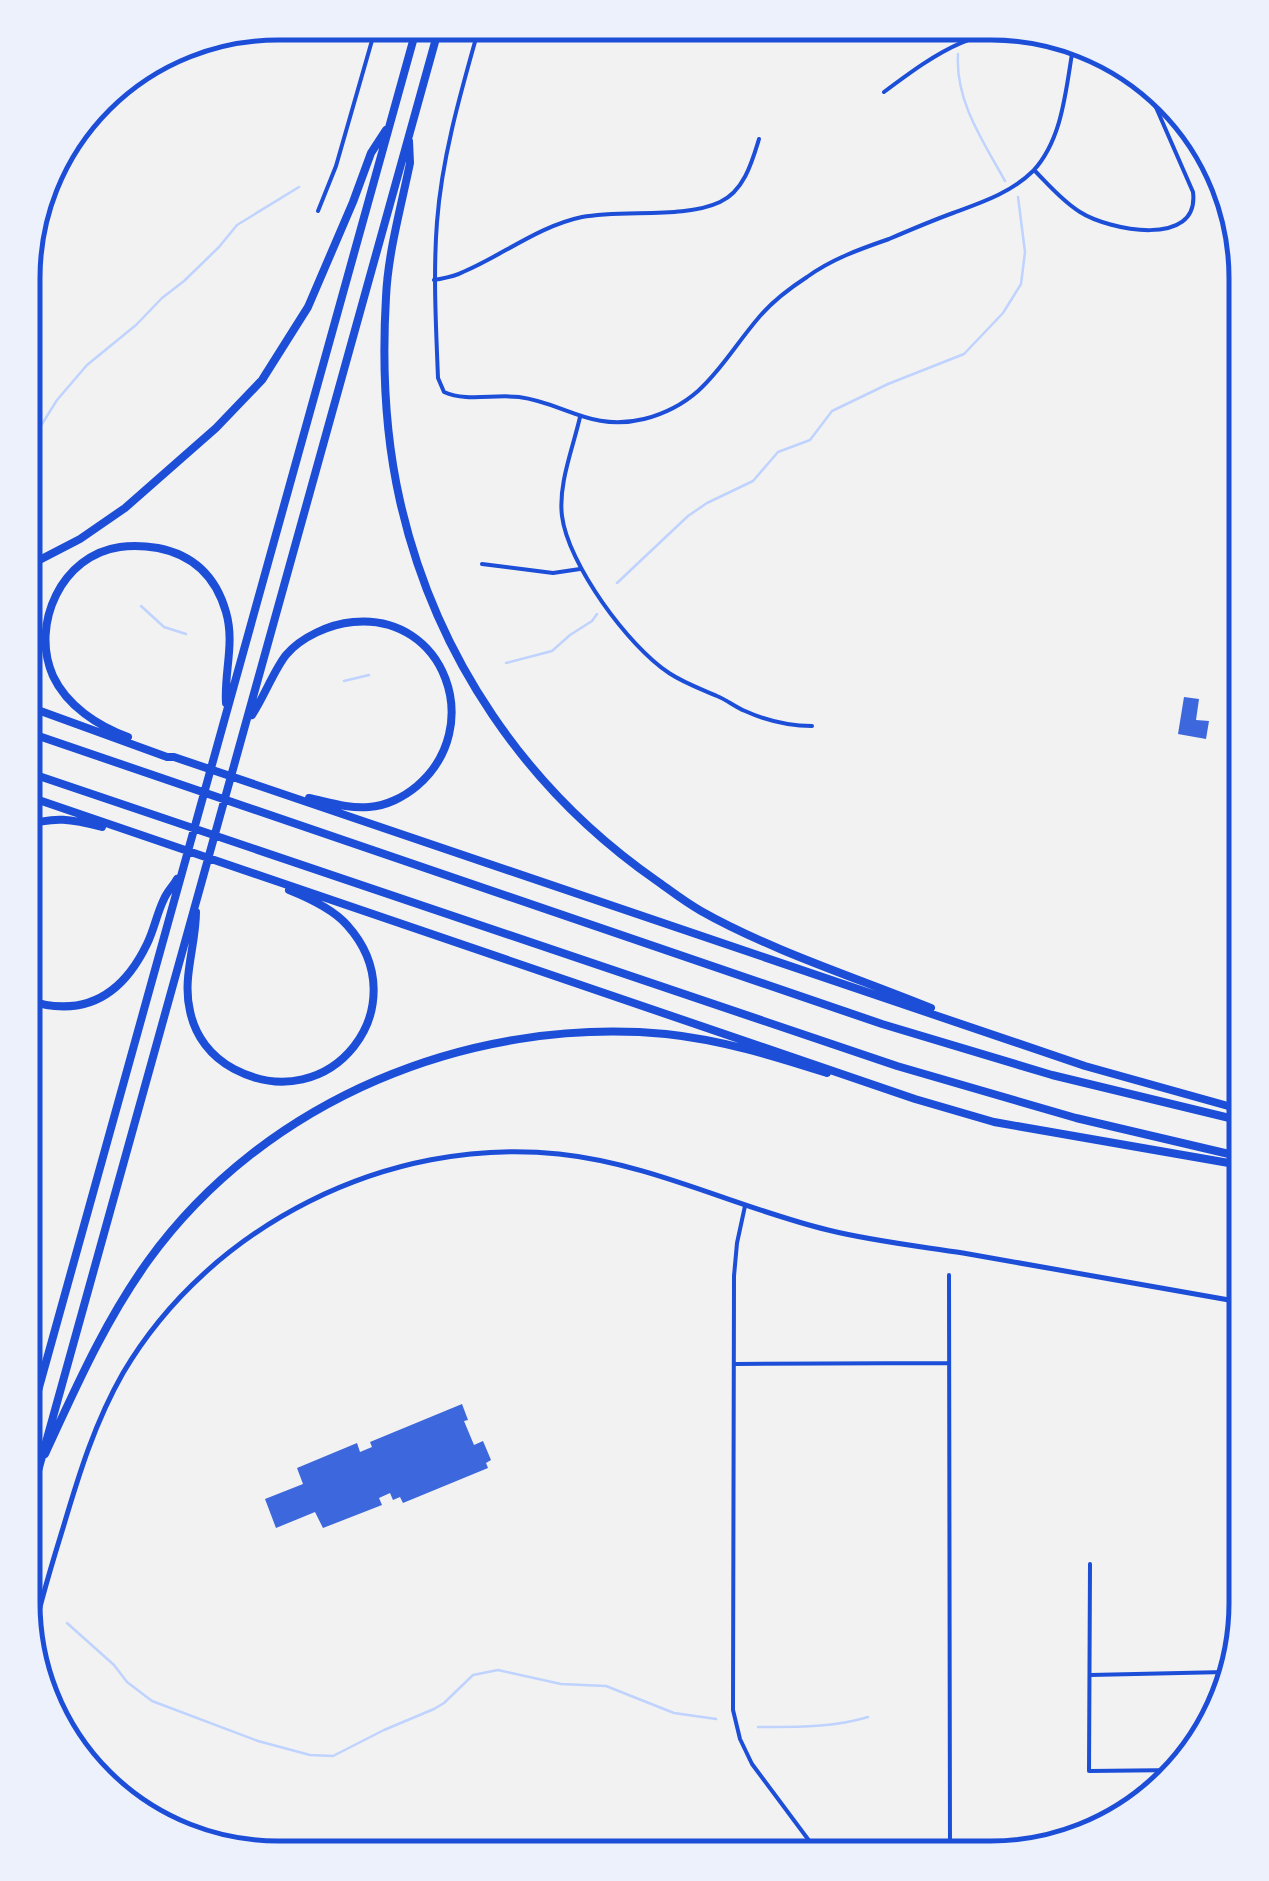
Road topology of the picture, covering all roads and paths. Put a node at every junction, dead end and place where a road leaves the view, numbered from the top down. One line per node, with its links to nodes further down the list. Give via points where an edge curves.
1 (372, 40): 13 (street)
2 (414, 40): 9 (highway)
3 (435, 40): 10 (highway)
4 (476, 40): 14 (street, via 443,172)
5 (966, 40): 7 (street)
6 (1071, 54): 12 (street, via 1054,136)
7 (884, 92)
8 (1156, 107): 12 (street, via 1193,192 1191,213 1179,224 1110,226 1081,213)
9 (391, 122): 16 (highway, via 371,154 308,307 262,380 125,508); 20 (highway)
10 (409, 134): 21 (highway); 34 (highway, via 410,163 386,293 386,409 400,500 424,584 460,664 527,764 618,853 700,910)
11 (759, 139): 14 (street, via 746,176 722,202 567,221 460,274)
12 (1034, 170): 15 (street, via 988,200 841,256 809,275 763,313 691,399 641,420)
13 (318, 211)
14 (434, 280): 15 (street, via 444,392 520,397)
15 (580, 418): 18 (street, via 561,499)
16 (40, 560)
17 (482, 564): 18 (street, via 553,573)
18 (580, 569): 22 (street, via 631,638 666,671 743,710)
19 (40, 711): 24 (highway)
20 (226, 712): 24 (highway, via 227,615 205,572 178,552 146,546 106,551 70,573 48,615 45,636 54,677 96,722); 31 (highway)
21 (247, 722): 26 (highway, via 286,656 324,628 347,622 390,625 407,634 434,658 449,688 453,720 442,757 406,795 370,807 340,806); 32 (highway)
22 (812, 726)
23 (40, 736): 37 (highway, via 900,1029)
24 (171, 757): 26 (highway)
25 (40, 776): 38 (highway, via 898,1066)
26 (266, 788): 34 (highway)
27 (40, 800): 29 (highway)
28 (40, 821): 29 (highway, via 76,820)
29 (154, 839): 30 (highway)
30 (245, 870): 32 (highway, via 346,924 372,969 371,1016 329,1070 281,1083 251,1078 206,1047 189,1010 187,984); 35 (highway)
31 (182, 871): 33 (highway, via 126,980 74,1007); 45 (highway)
32 (196, 899): 46 (highway)
33 (40, 1003)
34 (962, 1024): 36 (highway)
35 (846, 1076): 39 (highway, via 994,1122); 47 (highway, via 698,1038 575,1032 450,1053 349,1093 248,1158 150,1258 87,1360)
36 (1228, 1106)
37 (1228, 1118)
38 (1228, 1157)
39 (1228, 1159)
40 (745, 1204): 42 (street, via 829,1230); 44 (street, via 734,1276); 49 (street, via 596,1159 502,1153 394,1168 277,1219 192,1284 124,1372 84,1457)
41 (949, 1275): 43 (street)
42 (1228, 1300)
43 (948, 1363): 44 (street); 54 (street)
44 (735, 1364): 53 (street, via 733,1710 746,1754)
45 (40, 1384)
46 (40, 1458)
47 (40, 1465)
48 (1090, 1564): 51 (street)
49 (40, 1605)
50 (1218, 1672): 51 (street)
51 (1090, 1674): 52 (street, via 1089,1771)
52 (1160, 1770)
53 (810, 1841)
54 (950, 1841)

